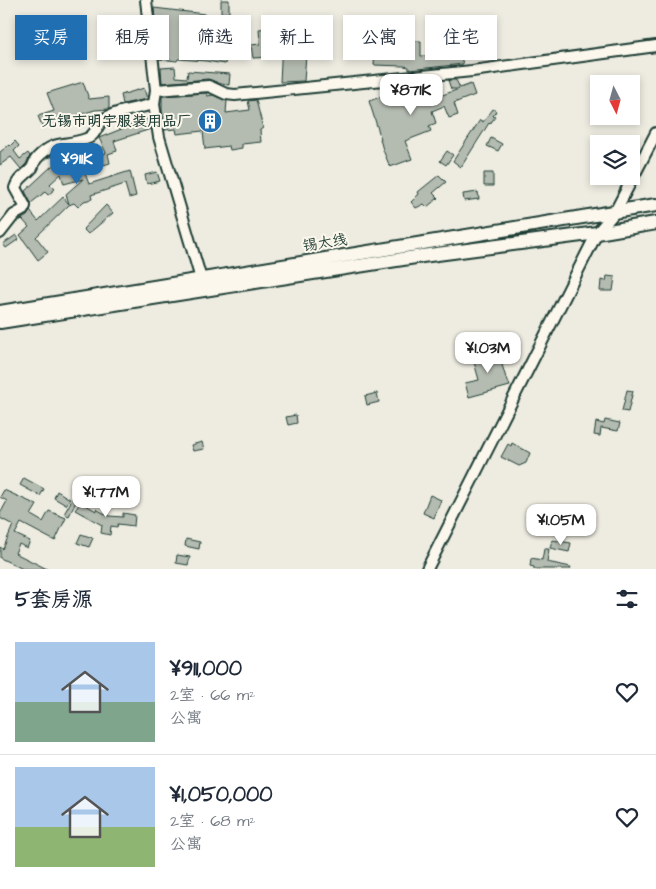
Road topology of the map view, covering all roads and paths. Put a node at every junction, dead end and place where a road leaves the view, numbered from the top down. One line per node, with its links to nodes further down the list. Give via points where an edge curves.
1 (146, 0): 3 (street)
2 (656, 46): 3 (street, via 443,74 235,95 209,86)
3 (156, 90): 4 (street)
4 (154, 104): 9 (street, via 110,116 102,121 93,136 85,140 48,148 17,181 15,188 25,206); 11 (street, via 159,137)
5 (656, 133): 7 (street)
6 (656, 205): 7 (main road, 锡太线)
7 (615, 212): 10 (street); 11 (main road, 锡太线)
8 (656, 223): 10 (main road, 锡太线)
9 (0, 233)
10 (596, 233): 13 (main road, 锡太线, via 422,256); 14 (street)
11 (201, 279): 12 (main road, 锡太线)
12 (0, 312)
13 (0, 322)
14 (427, 569)

